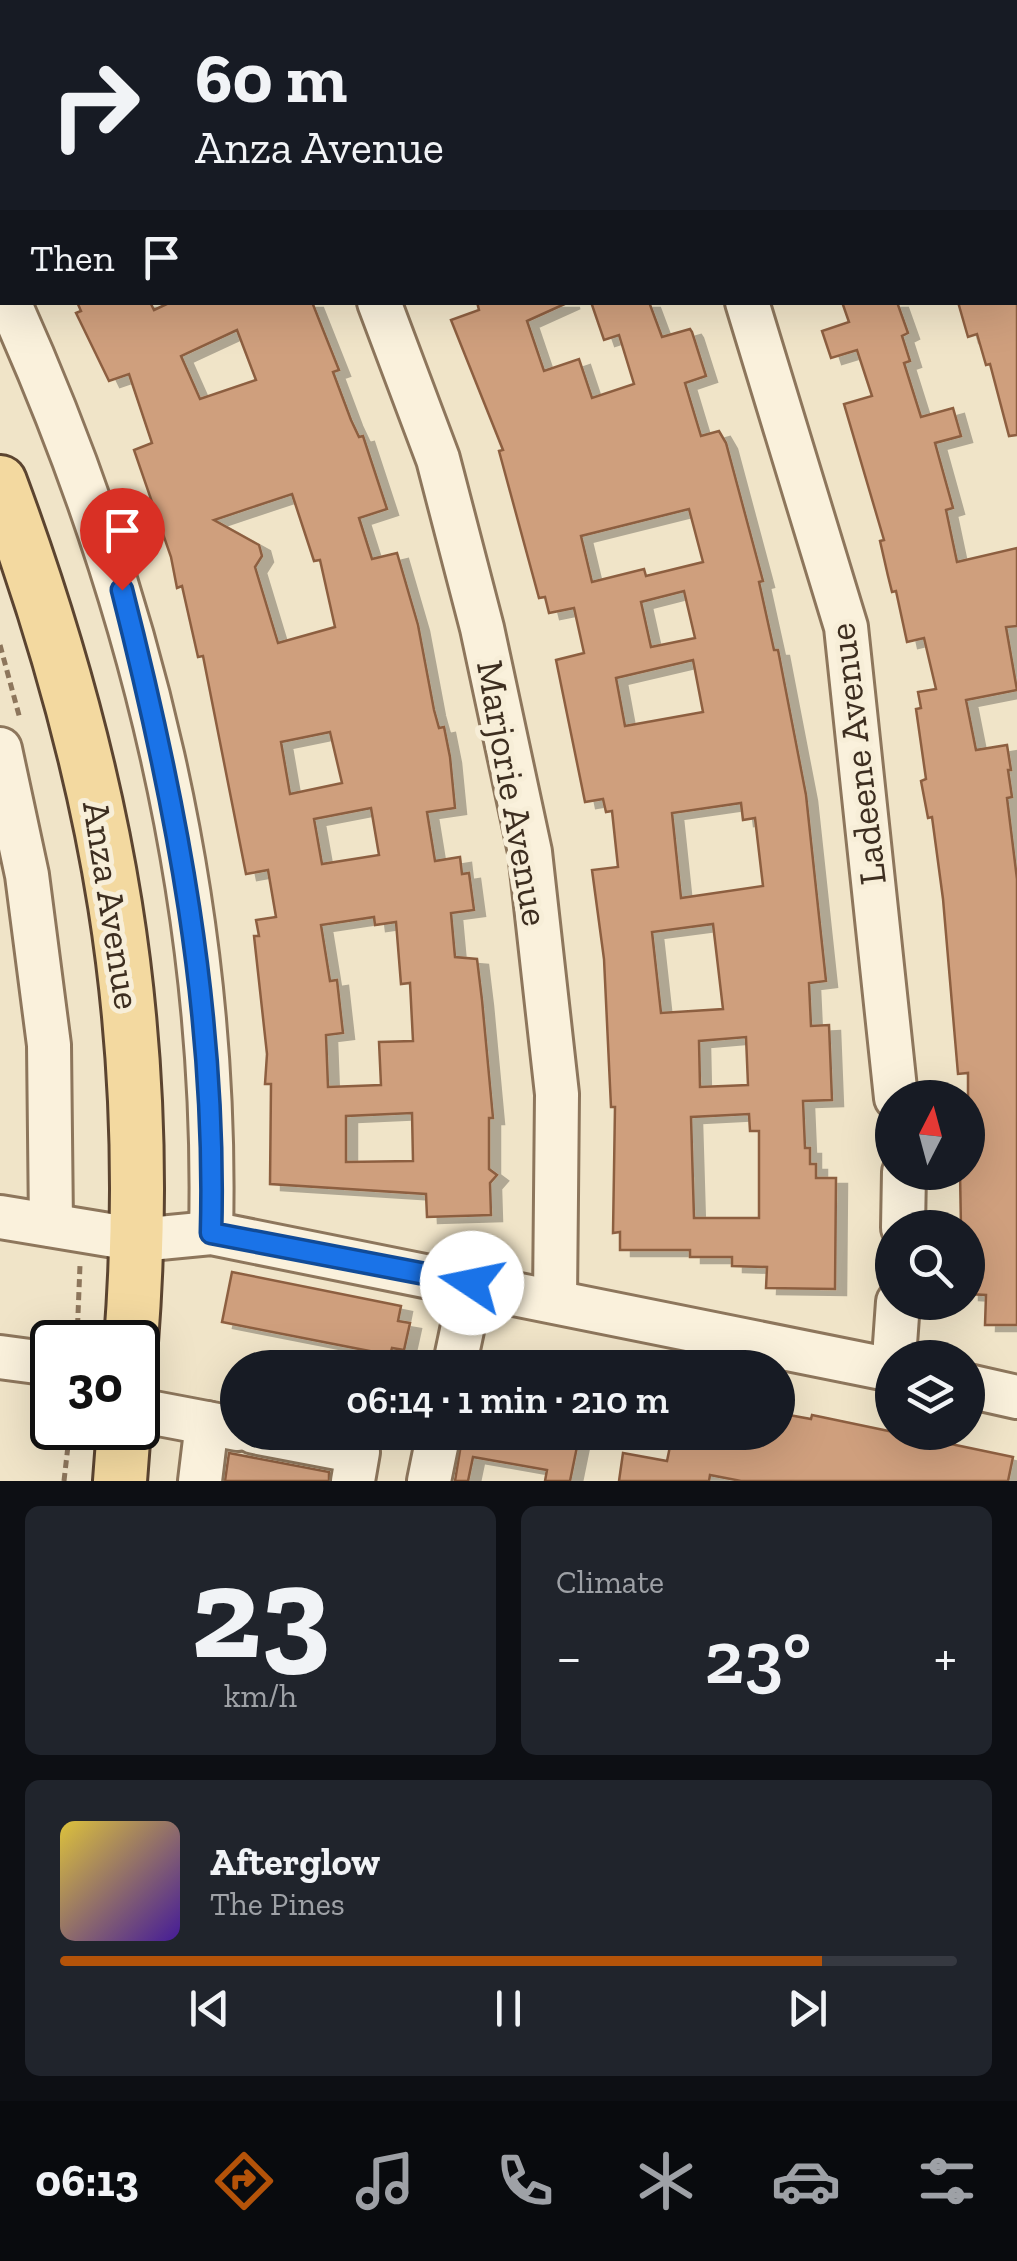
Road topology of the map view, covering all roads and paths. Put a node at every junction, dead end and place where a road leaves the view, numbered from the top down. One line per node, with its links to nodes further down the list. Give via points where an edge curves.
1 (10, 305): 9 (street, Anza Avenue, via 55,405 122,590 164,755 204,1006 214,1141)
2 (380, 305): 12 (street, Marjorie Avenue, via 438,459 530,852 557,1094)
3 (748, 305): 6 (street, Ladeene Avenue, via 846,627)
4 (0, 482): 10 (main road, Anza Avenue, via 58,643 113,882 132,1034)
5 (0, 749): 8 (street, Anza Avenue, via 28,874 50,1045)
6 (894, 1080)
7 (0, 1217): 8 (street)
8 (52, 1225): 10 (street)
9 (211, 1233): 10 (street); 11 (street)
10 (139, 1240): 15 (main road, Anza Avenue)
11 (472, 1283): 12 (street); 16 (street)
12 (555, 1299): 19 (street)
13 (79, 1308): 14 (path)
14 (78, 1320)
15 (133, 1320)
16 (458, 1350)
17 (0, 1357): 18 (street)
18 (30, 1361)
19 (875, 1366)
20 (985, 1390): 21 (street)
21 (1017, 1397)
22 (160, 1414): 23 (street)
23 (220, 1426)
24 (220, 1431): 31 (street)
25 (68, 1450): 29 (path)
26 (122, 1450): 30 (main road)
27 (348, 1450): 32 (street, via 358,1452)
28 (435, 1450): 33 (street)
29 (64, 1481)
30 (120, 1481)
31 (200, 1481)
32 (352, 1481)
33 (429, 1481)

